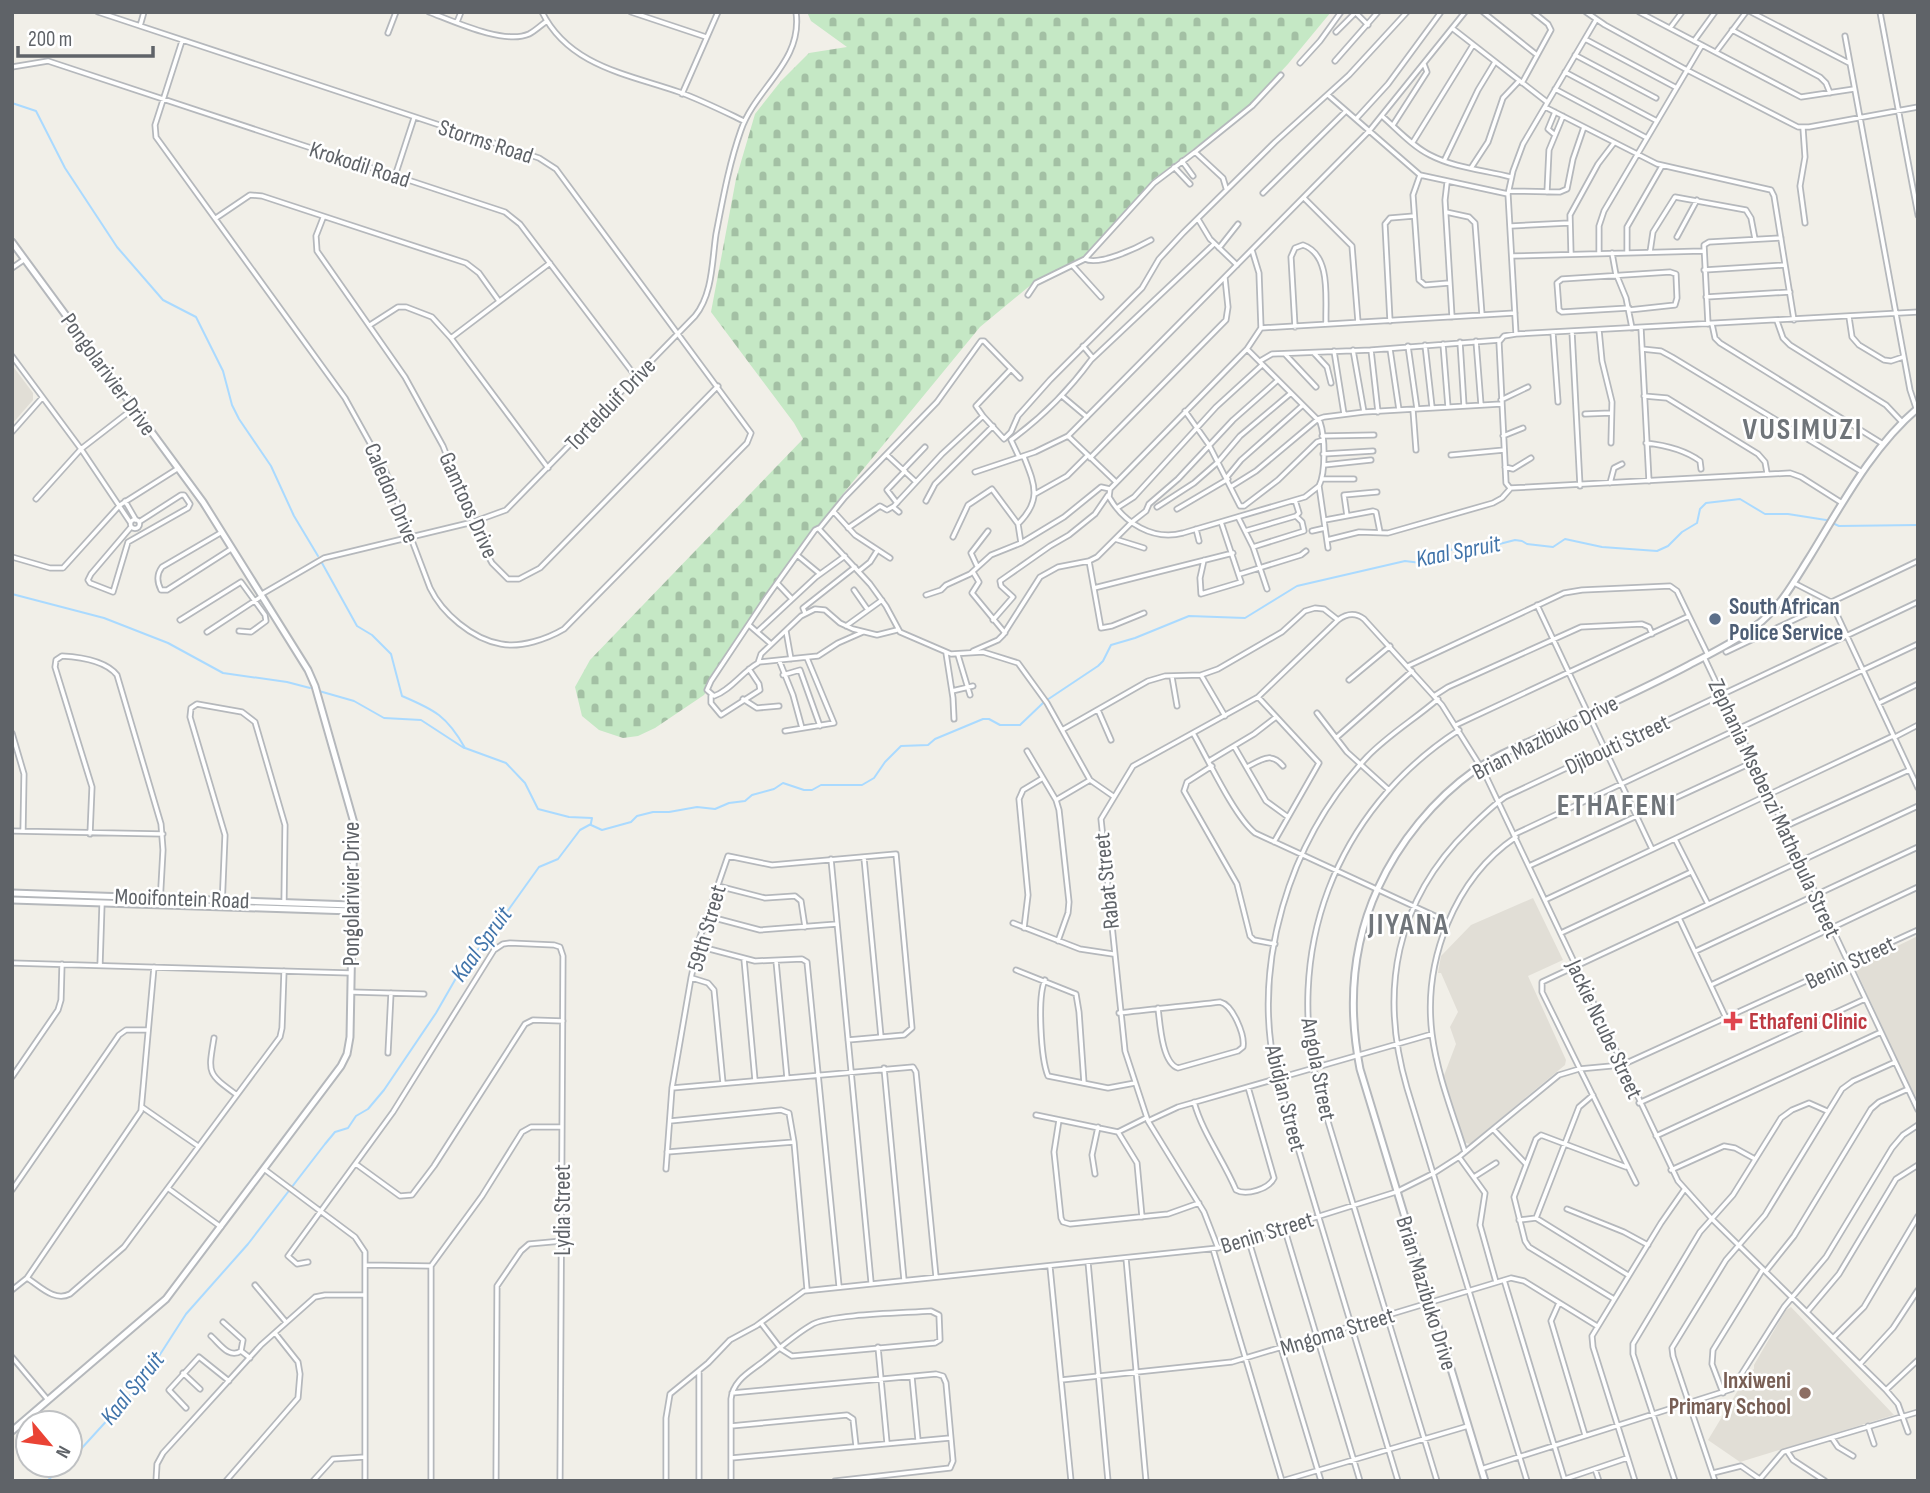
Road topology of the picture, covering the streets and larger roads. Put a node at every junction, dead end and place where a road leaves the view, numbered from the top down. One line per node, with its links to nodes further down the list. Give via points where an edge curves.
1 (98, 12): 30 (street, Storms Road)
2 (144, 12): 30 (street)
3 (396, 12): 35 (street)
4 (429, 12): 28 (street)
5 (460, 12): 28 (street)
6 (542, 12): 27 (street)
7 (631, 12): 37 (street)
8 (718, 12): 37 (street)
9 (796, 12): 74 (street, Tortelduif Drive, via 792,50)
10 (1340, 12): 48 (street)
11 (1355, 12): 29 (street); 34 (street)
12 (1378, 12): 29 (street)
13 (1407, 12): 61 (street)
14 (1441, 12): 73 (street)
15 (1465, 12): 31 (street)
16 (1483, 12): 44 (street)
17 (1533, 12): 44 (street, via 1551,29)
18 (1586, 12): 26 (street)
19 (1639, 12): 25 (street)
20 (1652, 12): 25 (street)
21 (1682, 12): 32 (street)
22 (1715, 12): 40 (street)
23 (1749, 12): 33 (street); 49 (street)
24 (1880, 12): 66 (street)
25 (1649, 17): 32 (street)
26 (1596, 20): 38 (street); 52 (street)
27 (547, 21): 28 (street, via 517,36); 60 (street, via 565,44 587,61)
28 (457, 22)
29 (1368, 25): 46 (street)
30 (140, 26): 39 (street, Storms Road)
31 (1452, 28): 41 (street); 50 (street)
32 (1670, 28): 40 (street)
33 (1732, 30): 43 (street); 59 (street, via 1820,78)
34 (1336, 32)
35 (388, 33)
36 (1845, 36): 49 (street)
37 (706, 37): 60 (street)
38 (1585, 38): 45 (street); 56 (street)
39 (182, 41): 63 (street, Caledon Drive); 71 (street, Storms Road)
40 (1694, 41): 42 (street)
41 (1473, 45): 47 (street); 82 (street)
42 (1702, 45): 43 (street); 52 (street)
43 (1716, 52): 59 (street, via 1801,97)
44 (1537, 55): 55 (street)
45 (1575, 55): 53 (street); 62 (street)
46 (1335, 61)
47 (1495, 62): 55 (street); 87 (street)
48 (1300, 63)
49 (1849, 63): 58 (street)
50 (1424, 64): 69 (street); 76 (street, via 1427,72)
51 (12, 67): 63 (street, Krokodil Road, via 45,61)
52 (1687, 70): 56 (street); 78 (street)
53 (1565, 72): 57 (street); 75 (street)
54 (1281, 75): 84 (street, via 1252,106)
55 (1520, 82): 64 (street); 90 (street, via 1503,99 1486,146)
56 (1676, 88): 75 (street)
57 (1555, 89): 64 (street); 81 (street)
58 (1854, 89): 59 (street); 72 (street)
59 (1830, 93)
60 (682, 94): 74 (street)
61 (1328, 95): 67 (street); 97 (street)
62 (1656, 98)
63 (163, 99): 92 (street, Krokodil Road); 106 (street, Caledon Drive, via 156,137)
64 (1546, 105): 68 (street); 94 (street, via 1523,144)
65 (1918, 107): 66 (street)
66 (1899, 111): 72 (street); 104 (street)
67 (1345, 112): 73 (street); 99 (street)
68 (1555, 112): 70 (street); 80 (street, via 1548,129)
69 (1382, 116): 76 (street); 79 (street)
70 (1563, 116): 77 (street); 80 (street)
71 (414, 117): 92 (street); 165 (street, Storms Road, via 552,165)
72 (1859, 118): 78 (street); 147 (street)
73 (1356, 119): 79 (street)
74 (744, 121): 165 (street, Tortelduif Drive, via 727,173 705,298)
75 (1657, 121): 81 (street)
76 (1392, 125): 82 (street)
77 (1584, 127): 83 (street); 98 (street, via 1567,188)
78 (1803, 128): 110 (street, via 1800,186)
79 (1370, 130): 91 (street); 101 (street)
80 (1555, 135): 98 (street, via 1549,150)
81 (1647, 138): 85 (street)
82 (1413, 142): 87 (street)
83 (1614, 143): 85 (street); 109 (street)
84 (1195, 152): 86 (street); 97 (street, via 1223,178)
85 (1637, 155): 88 (street); 123 (street, via 1601,216)
86 (1182, 161): 89 (street); 93 (street)
87 (1444, 161): 90 (street)
88 (1662, 166): 114 (street, via 1771,190); 125 (street, via 1627,227)
89 (1174, 167): 96 (street); 129 (street, via 1143,194)
90 (1471, 168): 94 (street)
91 (1420, 175): 95 (street); 105 (street, via 1414,191)
92 (395, 176): 130 (street, Krokodil Road, via 509,214)
93 (1193, 176)
94 (1511, 177): 100 (street)
95 (1447, 182): 100 (street); 103 (street)
96 (1190, 184)
97 (1225, 190): 108 (street)
98 (1547, 192): 100 (street)
99 (1263, 193)
100 (1508, 193): 112 (street)
101 (1304, 198): 120 (street); 154 (street, via 1352,246)
102 (1697, 200): 113 (street); 115 (street, via 1746,210); 122 (street, via 1673,198 1653,232)
103 (1446, 212): 138 (street); 148 (street, via 1475,223)
104 (1918, 215)
105 (1414, 216): 138 (street, via 1419,282); 152 (street, via 1390,218 1385,224)
106 (216, 218): 107 (street, via 254,194); 305 (street, Caledon Drive, via 345,398 380,457)
107 (323, 218): 143 (street, via 471,266); 157 (street, Gamtoos Drive, via 316,236 317,251)
108 (1198, 219): 118 (street); 173 (street, via 1159,259 1142,288)
109 (1569, 223): 112 (street); 126 (street)
110 (1805, 223)
111 (1238, 224): 119 (street)
112 (1511, 226): 127 (street)
113 (1677, 237)
114 (1781, 238): 115 (street); 132 (street)
115 (1755, 239): 121 (street, via 1709,242)
116 (1151, 240): 129 (street, via 1102,260)
117 (12, 242): 128 (street, Pongolarivier Drive)
118 (1214, 244): 119 (street); 184 (street)
119 (1219, 248): 131 (street)
120 (1252, 249): 131 (street); 159 (street, via 1259,274)
121 (1703, 251): 122 (street); 135 (street)
122 (1650, 252): 125 (street)
123 (1599, 253): 124 (street); 126 (street)
124 (1612, 253): 125 (street); 136 (street)
125 (1627, 253)
126 (1572, 254): 127 (street)
127 (1512, 256): 146 (street)
128 (25, 259): 134 (street); 206 (street, Pongolarivier Drive)
129 (1085, 259): 133 (street)
130 (550, 264): 143 (street); 188 (street, Krokodil Road)
131 (1237, 265): 137 (street)
132 (1785, 265): 135 (street); 139 (street)
133 (1073, 266): 140 (street, via 1035,283); 141 (street)
134 (12, 268)
135 (1704, 270): 142 (street)
136 (1617, 276): 144 (street); 144 (street, via 1676,275 1675,305); 144 (street, via 1560,280 1556,286 1559,311)
137 (1225, 277): 217 (street); 241 (street, via 1226,320)
138 (1449, 283): 149 (street)
139 (1790, 292): 142 (street); 151 (street)
140 (1028, 295)
141 (1101, 296)
142 (1706, 297): 156 (street)
143 (499, 301): 167 (street)
144 (1629, 309): 160 (street)
145 (1918, 312): 147 (street)
146 (1515, 313): 148 (street); 166 (street)
147 (1896, 314): 150 (street); 185 (street)
148 (1482, 315): 149 (street)
149 (1452, 317): 152 (street)
150 (1849, 317): 151 (street); 185 (street, via 1852,337 1859,345 1884,360)
151 (1794, 320): 153 (street)
152 (1390, 321): 154 (street)
153 (1777, 321): 156 (street); 219 (street, via 1790,345 1886,405)
154 (1358, 322): 155 (street)
155 (1326, 324): 158 (street); 158 (street, via 1321,260 1310,247 1300,245 1291,260)
156 (1710, 324): 161 (street); 231 (street, via 1720,343)
157 (370, 325): 167 (street, via 393,309 405,307 432,317); 291 (street, Gamtoos Drive, via 434,428)
158 (1295, 327): 159 (street)
159 (1261, 328): 175 (street)
160 (1632, 328): 161 (street); 162 (street)
161 (1641, 328): 177 (street)
162 (1599, 330): 164 (street); 213 (street)
163 (1553, 332): 164 (street); 166 (street); 200 (street)
164 (1572, 332): 265 (street)
165 (678, 333): 188 (street, Tortelduif Drive); 192 (street, Storms Road)
166 (1516, 334): 168 (street)
167 (451, 338): 250 (street)
168 (1501, 339): 169 (street); 199 (street)
169 (1476, 341): 170 (street); 202 (street)
170 (1460, 342): 171 (street); 203 (street)
171 (1443, 344): 172 (street); 205 (street)
172 (1425, 345): 174 (street); 204 (street)
173 (1083, 346): 184 (street); 220 (street, via 1020,413 1007,437)
174 (1408, 346): 176 (street); 207 (street)
175 (1247, 349): 186 (street); 210 (street)
176 (1390, 349): 179 (street); 209 (street)
177 (1642, 349): 197 (street); 254 (street, via 1672,357)
178 (1353, 350): 179 (street); 180 (street); 211 (street)
179 (1371, 350): 212 (street)
180 (1334, 351): 181 (street); 214 (street)
181 (1314, 353): 182 (street); 191 (street, via 1327,367)
182 (1286, 354): 186 (street, via 1272,354); 193 (street)
183 (12, 356): 198 (street)
184 (1093, 358): 196 (street)
185 (1903, 358): 208 (street)
186 (1261, 363): 190 (street); 221 (street)
187 (1011, 369): 189 (street); 216 (street, via 976,406); 239 (street, via 981,341 937,402)
188 (636, 378): 250 (street, Tortelduif Drive)
189 (1020, 378)
190 (1278, 380): 195 (street); 232 (street)
191 (1331, 383)
192 (718, 386): 227 (street, Storms Road); 291 (street, Gamtoos Drive, via 534,572 515,580 503,575 486,554)
193 (1317, 387)
194 (1528, 387): 199 (street)
195 (1291, 393): 201 (street); 245 (street, via 1240,436)
196 (1061, 395): 217 (street); 242 (street, via 1011,440)
197 (1644, 396): 230 (street); 255 (street, via 1670,400 1758,454)
198 (42, 398): 223 (street); 234 (street)
199 (1501, 402): 202 (street); 226 (street)
200 (1558, 402)
201 (1303, 405): 218 (street); 256 (street)
202 (1481, 405): 203 (street)
203 (1464, 406): 205 (street)
204 (1432, 407): 205 (street); 207 (street)
205 (1448, 407)
206 (134, 408): 234 (street); 249 (street, Pongolarivier Drive)
207 (1415, 409): 209 (street); 235 (street)
208 (1917, 409): 219 (street, Brian Mazibuko Drive)
209 (1399, 410): 212 (street)
210 (1185, 411): 221 (street); 261 (street)
211 (1364, 412): 212 (street); 214 (street)
212 (1378, 412)
213 (1611, 413): 215 (street); 229 (street)
214 (1344, 414): 218 (street)
215 (1584, 414)
216 (983, 416): 220 (street); 260 (street)
217 (1087, 417): 225 (street)
218 (1318, 419): 228 (street); 263 (street)
219 (1902, 422): 231 (street, Brian Mazibuko Drive)
220 (993, 426): 274 (street, via 935,484)
221 (1198, 428): 232 (street); 280 (street, via 1134,497)
222 (1523, 428): 226 (street)
223 (12, 432)
224 (1374, 435): 228 (street)
225 (1068, 436): 241 (street); 242 (street)
226 (1503, 436): 236 (street)
227 (751, 437): 305 (street, Caledon Drive, via 572,622 549,637 498,644 456,621 434,596)
228 (1322, 438): 238 (street); 263 (street, via 1244,506 1238,504)
229 (1611, 443)
230 (1646, 443): 251 (street, via 1692,456); 259 (street)
231 (1883, 444): 254 (street, Brian Mazibuko Drive)
232 (1209, 445): 245 (street); 289 (street)
233 (925, 447): 252 (street)
234 (81, 449): 271 (street); 277 (street)
235 (1416, 450)
236 (1504, 450): 240 (street); 248 (street)
237 (1373, 451): 238 (street)
238 (1323, 454): 247 (street)
239 (887, 455): 252 (street); 282 (street)
240 (1451, 455)
241 (1089, 456): 261 (street); 269 (street, via 1064,478)
242 (1021, 457): 253 (street); 269 (street)
243 (1531, 458): 248 (street, via 1513,469)
244 (1371, 460): 247 (street)
245 (1218, 462): 256 (street); 279 (street)
246 (1622, 464): 262 (street, via 1614,468)
247 (1323, 465): 257 (street)
248 (1505, 467): 266 (street)
249 (177, 468): 273 (street); 302 (street, Pongolarivier Drive)
250 (548, 468): 291 (street, Tortelduif Drive, via 506,510)
251 (1701, 468)
252 (904, 470): 260 (street); 275 (street, via 887,490)
253 (975, 472)
254 (1863, 473): 276 (street, Brian Mazibuko Drive)
255 (1767, 474): 259 (street); 276 (street, via 1796,474)
256 (1227, 478): 263 (street); 281 (street)
257 (1322, 479): 258 (street); 264 (street)
258 (1354, 479)
259 (1649, 481): 262 (street)
260 (916, 482): 275 (street)
261 (1116, 482): 267 (street)
262 (1610, 483): 265 (street)
263 (1232, 486)
264 (1319, 486): 272 (street); 287 (street)
265 (1580, 486): 266 (street)
266 (1508, 487): 303 (street, via 1493,503)
267 (1110, 489): 270 (street); 310 (street, via 1101,487 1069,514)
268 (1377, 492): 285 (street, via 1343,495)
269 (1035, 494): 292 (street, via 1031,509)
270 (1108, 495): 280 (street); 351 (street, via 1095,514 1069,535 1000,581 1013,597)
271 (36, 499)
272 (1295, 499): 284 (street); 286 (street)
273 (125, 501): 277 (street); 288 (street)
274 (926, 501)
275 (897, 503): 278 (street)
276 (1843, 503): 333 (street, Brian Mazibuko Drive)
277 (120, 505): 293 (street); 320 (street, via 68,564 57,569)
278 (893, 507): 283 (street); 296 (street, via 880,506)
279 (1157, 507)
280 (1117, 508): 289 (street)
281 (1177, 509)
282 (834, 512): 295 (street); 296 (street)
283 (899, 512)
284 (1296, 516): 300 (street); 311 (street, via 1303,532)
285 (1347, 516): 287 (street); 303 (street, via 1376,512)
286 (1238, 517): 290 (street); 300 (street)
287 (1325, 520): 297 (street)
288 (137, 521): 293 (street); 294 (street); 304 (street, via 181,495 190,504)
289 (1132, 522): 298 (street, via 1160,536); 307 (street)
290 (1221, 522): 298 (street); 317 (street)
291 (472, 523): 305 (street, Tortelduif Drive)
292 (1018, 524): 306 (street, via 992,489 965,509); 310 (street)
293 (131, 525): 294 (street); 304 (street, via 91,574 90,583 113,592 127,543)
294 (138, 528): 304 (street)
295 (820, 528): 318 (street); 319 (street)
296 (848, 528): 315 (street)
297 (1325, 528): 301 (street); 308 (street)
298 (1196, 529): 309 (street)
299 (988, 531): 326 (street, via 971,554)
300 (1245, 531): 311 (street)
301 (1312, 531)
302 (222, 532): 312 (street, Pongolarivier Drive); 312 (street, via 162,567 157,579 161,590)
303 (1380, 532): 308 (street)
304 (141, 533)
305 (412, 537): 338 (street, Tortelduif Drive, via 318,559)
306 (953, 537)
307 (1115, 539): 313 (street); 323 (street)
308 (1327, 540): 314 (street)
309 (1199, 541)
310 (1021, 543): 326 (street, via 995,553)
311 (1253, 547): 327 (street)
312 (232, 548): 338 (street, Pongolarivier Drive)
313 (1144, 548)
314 (1328, 548)
315 (877, 551): 321 (street); 328 (street)
316 (1306, 551): 327 (street)
317 (1233, 553): 322 (street); 331 (street)
318 (797, 555): 330 (street); 332 (street)
319 (845, 556): 325 (street); 330 (street)
320 (12, 557)
321 (890, 558)
322 (1204, 560): 331 (street, via 1201,594 1240,583); 334 (street)
323 (1089, 561): 334 (street); 363 (street, via 1058,567 1040,577)
324 (1918, 561): 342 (street)
325 (855, 567): 328 (street); 346 (street, via 803,608)
326 (978, 567): 329 (street)
327 (1260, 567): 331 (street); 335 (street)
328 (859, 571): 340 (street)
329 (973, 572): 337 (street); 351 (street, via 979,583 972,593)
330 (820, 574): 339 (street)
331 (1240, 574)
332 (777, 583): 339 (street); 354 (street)
333 (1793, 583): 342 (street); 374 (street, Brian Mazibuko Drive, via 1762,621)
334 (1094, 588): 347 (street, via 1102,628)
335 (1267, 589)
336 (854, 590): 345 (street)
337 (926, 595)
338 (261, 596): 341 (street, Tortelduif Drive); 472 (street, Pongolarivier Drive, via 313,680 346,789 354,823)
339 (792, 599): 358 (street)
340 (882, 600): 345 (street); 360 (street)
341 (255, 601): 350 (street, via 241,582); 353 (street, Tortelduif Drive); 357 (street, via 265,622 251,632)
342 (1831, 602): 365 (street); 371 (street)
343 (1918, 603): 365 (street, Djibouti Street)
344 (1537, 605): 349 (street, via 1575,590 1670,586); 366 (street); 379 (street)
345 (868, 610): 355 (street)
346 (804, 613): 355 (street, via 825,610); 359 (street)
347 (1143, 613)
348 (1349, 614): 352 (street, Rabat Street); 369 (street, Jackie Ncube Street, via 1361,616)
349 (1689, 616): 364 (street, Angola Street); 374 (street)
350 (180, 620)
351 (993, 620): 363 (street)
352 (1338, 620): 385 (street, via 1324,609 1305,611 1276,635); 394 (street, Rabat Street)
353 (223, 621): 356 (street); 361 (street, Tortelduif Drive)
354 (748, 625): 358 (street); 393 (street, via 707,689)
355 (846, 626): 362 (street)
356 (228, 628)
357 (239, 631)
358 (758, 631): 367 (street)
359 (786, 631): 367 (street); 376 (street)
360 (897, 631): 362 (street); 372 (street)
361 (207, 632)
362 (863, 632): 375 (street, via 824,654)
363 (1005, 633): 370 (street)
364 (1652, 634): 366 (street, Abidjan Street, via 1644,624 1595,625); 383 (street, Angola Street)
365 (1847, 637): 381 (street); 392 (street, Djibouti Street)
366 (1554, 638): 383 (street); 395 (street, Abidjan Street, via 1448,687)
367 (771, 644): 378 (street)
368 (1918, 644): 381 (street)
369 (1390, 646): 379 (street, Jackie Ncube Street); 387 (street)
370 (971, 652): 373 (street); 411 (street, via 1018,663)
371 (1726, 652)
372 (946, 653): 373 (street); 390 (street)
373 (958, 655): 389 (street)
374 (1706, 656): 392 (street, Zephania Msebenzi Mathebula Street); 402 (street, Brian Mazibuko Drive)
375 (807, 658): 376 (street); 407 (street, via 834,723)
376 (791, 659): 377 (street)
377 (779, 660): 378 (street); 384 (street)
378 (759, 662): 380 (street)
379 (1408, 666): 382 (street, Jackie Ncube Street)
380 (748, 669): 393 (street, via 723,692); 396 (street, via 760,689)
381 (1862, 670): 397 (street); 410 (street)
382 (1412, 671): 395 (street, Jackie Ncube Street); 416 (street)
383 (1570, 672): 402 (street); 409 (street, Angola Street)
384 (783, 674): 407 (street, via 800,670); 408 (street)
385 (1201, 675): 386 (street); 403 (street)
386 (1172, 677): 399 (street); 400 (street, via 1148,681)
387 (1349, 680)
388 (1918, 684): 397 (street)
389 (971, 687): 390 (street); 391 (street)
390 (952, 691): 405 (street)
391 (970, 695)
392 (1721, 695): 410 (street, Zephania Msebenzi Mathebula Street); 419 (street, Djibouti Street)
393 (711, 696): 396 (street, via 720,715)
394 (1258, 696): 403 (street, Rabat Street); 404 (street)
395 (1436, 698): 409 (street, Jackie Ncube Street); 423 (street, Abidjan Street)
396 (743, 699): 398 (street, via 757,708)
397 (1878, 703): 415 (street)
398 (779, 706)
399 (1177, 706)
400 (1098, 710): 411 (street); 417 (street)
401 (1317, 713): 416 (street)
402 (1590, 713): 419 (street); 426 (street, Brian Mazibuko Drive)
403 (1224, 716): 414 (street, Rabat Street)
404 (1276, 717): 418 (street); 440 (street, via 1320,763)
405 (954, 719)
406 (1918, 725): 415 (street)
407 (820, 726): 408 (street)
408 (802, 728): 412 (street)
409 (1458, 728): 426 (street, Jackie Ncube Street); 433 (street, Angola Street)
410 (1737, 729): 422 (street, Zephania Msebenzi Mathebula Street); 431 (street)
411 (1062, 730): 430 (street)
412 (785, 731)
413 (12, 733): 443 (street, via 24,774)
414 (1193, 733): 421 (street); 435 (street, Rabat Street, via 1133,766)
415 (1894, 737): 428 (street); 434 (street)
416 (1336, 738): 423 (street)
417 (1111, 740)
418 (1234, 746): 421 (street); 427 (street)
419 (1606, 749): 431 (street); 437 (street, Djibouti Street)
420 (1027, 751): 429 (street)
421 (1209, 761): 424 (street)
422 (1753, 762): 434 (street, Zephania Msebenzi Mathebula Street); 439 (street)
423 (1362, 764): 433 (street); 451 (street, Abidjan Street)
424 (1212, 766): 448 (street, via 1245,823); 484 (street, via 1187,782 1184,791 1237,884 1250,936)
425 (1283, 766): 427 (street, via 1269,757)
426 (1480, 766): 437 (street, Jackie Ncube Street); 460 (street, Brian Mazibuko Drive, via 1418,825)
427 (1247, 767): 440 (street, via 1269,804)
428 (1909, 770): 432 (street); 441 (street)
429 (1043, 778): 436 (street); 479 (street, via 1023,790 1019,799 1028,895)
430 (1090, 780): 435 (street); 436 (street)
431 (1622, 782): 439 (street); 446 (street)
432 (1918, 788)
433 (1389, 790): 456 (street, Angola Street, via 1360,827)
434 (1769, 795): 441 (street, Zephania Msebenzi Mathebula Street); 447 (street)
435 (1113, 796): 487 (street, Rabat Street, via 1100,827)
436 (1056, 800): 483 (street, via 1069,902)
437 (1499, 802): 446 (street, Jackie Ncube Street); 471 (street, Djibouti Street, via 1445,855)
438 (1918, 806): 454 (street)
439 (1637, 816): 450 (street); 455 (street)
440 (1287, 817): 448 (street)
441 (1784, 828): 454 (street, Zephania Msebenzi Mathebula Street)
442 (12, 831): 443 (street)
443 (23, 831): 444 (street)
444 (90, 834): 445 (street); 445 (street, via 92,787 55,667 62,656 87,659 117,675)
445 (163, 834): 467 (street)
446 (1516, 836): 455 (street, Jackie Ncube Street); 475 (street, via 1475,877)
447 (1675, 839): 450 (street); 457 (street)
448 (1274, 842): 451 (street)
449 (1918, 847): 462 (street)
450 (1652, 849): 466 (street)
451 (1300, 854): 456 (street); 484 (street, Abidjan Street)
452 (864, 857): 453 (street, 59th Street); 513 (street); 513 (street, 59th Street, via 896,856 912,1028 904,1035)
453 (831, 859): 458 (street, 59th Street, via 766,865 730,856); 477 (street)
454 (1800, 861): 462 (street, Zephania Msebenzi Mathebula Street); 469 (street)
455 (1530, 866): 466 (street, Jackie Ncube Street)
456 (1335, 872): 460 (street); 522 (street, Angola Street, via 1310,959 1307,1004)
457 (1691, 872): 469 (street); 482 (street)
458 (718, 886): 473 (street, 59th Street); 478 (street, via 765,898 795,896 801,901)
459 (1918, 887): 480 (street)
460 (1377, 890): 471 (street); 518 (street, Brian Mazibuko Drive, via 1355,975)
461 (12, 893): 463 (street, Mooifontein Road)
462 (1816, 895): 480 (street, Zephania Msebenzi Mathebula Street); 486 (street)
463 (102, 899): 465 (street, Mooifontein Road); 467 (street, Mooifontein Road); 493 (street)
464 (222, 899): 467 (street, Mooifontein Road); 468 (street, Mooifontein Road); 468 (street, via 225,835 189,713 197,704 242,712 254,722 285,825); 470 (street)
465 (12, 900)
466 (1545, 900): 482 (street, Jackie Ncube Street)
467 (160, 901): 470 (street, Mooifontein Road)
468 (284, 904): 470 (street, Mooifontein Road); 472 (street, Mooifontein Road)
469 (1708, 904): 474 (street)
470 (222, 907)
471 (1414, 907): 475 (street); 516 (street, Djibouti Street, via 1395,974)
472 (352, 908): 498 (street, Pongolarivier Drive)
473 (707, 916): 478 (street, via 760,930); 485 (street, 59th Street)
474 (1679, 918): 486 (street); 494 (street)
475 (1448, 922): 512 (street, via 1433,974)
476 (1013, 923): 479 (street)
477 (837, 924): 478 (street); 515 (street)
478 (805, 927)
479 (1024, 928): 483 (street)
480 (1831, 928): 491 (street, Zephania Msebenzi Mathebula Street); 501 (street)
481 (1918, 930): 491 (street, Benin Street)
482 (1562, 933): 494 (street, Jackie Ncube Street)
483 (1058, 941): 487 (street)
484 (1275, 944): 528 (street, Abidjan Street, via 1270,1017)
485 (698, 946): 488 (street); 499 (street, 59th Street)
486 (1696, 951): 501 (street)
487 (1113, 954): 507 (street, Rabat Street)
488 (744, 959): 489 (street); 529 (street)
489 (776, 961): 525 (street, via 807,962); 527 (street)
490 (12, 963): 492 (street)
491 (1848, 963): 505 (street, Zephania Msebenzi Mathebula Street); 508 (street, Benin Street)
492 (62, 964): 493 (street); 526 (street, via 58,1010)
493 (100, 965): 495 (street)
494 (1576, 966): 520 (street, Jackie Ncube Street); 523 (street, via 1541,985)
495 (154, 967): 497 (street); 510 (street)
496 (1016, 970): 500 (street)
497 (284, 971): 498 (street); 536 (street, via 281,1033)
498 (351, 972): 502 (street, Pongolarivier Drive)
499 (691, 978): 530 (street, via 708,982 714,990); 534 (street, 59th Street)
500 (1045, 980): 531 (street, via 1077,997); 531 (street, via 1040,1005 1046,1072)
501 (1711, 985): 508 (street)
502 (351, 992): 503 (street); 566 (street, Pongolarivier Drive, via 345,1059)
503 (391, 993): 504 (street); 517 (street)
504 (424, 994)
505 (1866, 999): 511 (street, Zephania Msebenzi Mathebula Street); 539 (street)
506 (1158, 1008): 506 (street, via 1225,1002 1243,1047 1174,1067 1162,1039); 507 (street)
507 (1119, 1013): 532 (street, Rabat Street)
508 (1726, 1018): 520 (street, Benin Street)
509 (563, 1021): 548 (street, Lydia Street); 561 (street, via 525,1024 412,1195 401,1196); 561 (street, Lydia Street, via 562,949 503,944 494,950)
510 (148, 1030): 540 (street); 573 (street, via 126,1030 119,1035)
511 (1881, 1032): 519 (street, Zephania Msebenzi Mathebula Street); 552 (street)
512 (1432, 1034): 516 (street); 557 (street)
513 (881, 1037): 515 (street)
514 (214, 1038): 536 (street, via 211,1073)
515 (848, 1040): 524 (street)
516 (1396, 1044): 518 (street); 568 (street, Djibouti Street)
517 (388, 1053)
518 (1358, 1055): 522 (street); 575 (street, Brian Mazibuko Drive)
519 (1895, 1062): 535 (street, Zephania Msebenzi Mathebula Street); 542 (street, via 1848,1083)
520 (1622, 1065): 523 (street, Benin Street); 539 (street, Jackie Ncube Street)
521 (884, 1068): 524 (street); 601 (street, via 910,1065 916,1072); 603 (street)
522 (1314, 1068): 528 (street); 577 (street, Angola Street)
523 (1579, 1069): 537 (street); 550 (street, Benin Street, via 1559,1075)
524 (850, 1072): 525 (street); 606 (street)
525 (819, 1075): 527 (street); 608 (street)
526 (12, 1077)
527 (787, 1078): 529 (street)
528 (1277, 1078): 533 (street); 582 (street, Abidjan Street)
529 (755, 1080): 530 (street)
530 (723, 1083): 534 (street)
531 (1084, 1083): 532 (street, via 1112,1088)
532 (1135, 1083): 545 (street, Rabat Street)
533 (1248, 1087): 538 (street); 538 (street, via 1274,1178 1269,1185 1244,1193 1234,1188)
534 (672, 1088): 546 (street, 59th Street)
535 (1908, 1089): 541 (street, Zephania Msebenzi Mathebula Street); 599 (street, via 1871,1109 1794,1237)
536 (237, 1095): 555 (street)
537 (1593, 1095): 554 (street, via 1579,1107); 564 (street)
538 (1194, 1102): 545 (street)
539 (1639, 1102): 552 (street, Jackie Ncube Street)
540 (142, 1107): 555 (street); 602 (street)
541 (1918, 1110)
542 (1828, 1112): 559 (street, via 1809,1103 1793,1110 1778,1122); 591 (street, via 1761,1220)
543 (1036, 1115): 544 (street)
544 (1059, 1119): 549 (street); 581 (street, via 1054,1152 1063,1223)
545 (1147, 1119): 551 (street); 576 (street, Rabat Street)
546 (670, 1121): 553 (street, via 784,1110 790,1116); 556 (street, 59th Street)
547 (1918, 1125): 614 (street, via 1896,1143 1826,1257)
548 (562, 1127): 589 (street, Lydia Street); 597 (street, via 531,1127 522,1132)
549 (1098, 1127): 551 (street); 569 (street, via 1091,1155)
550 (1493, 1129): 557 (street, Benin Street); 562 (street)
551 (1118, 1132): 581 (street, via 1137,1163)
552 (1656, 1136): 567 (street, Jackie Ncube Street)
553 (794, 1142): 556 (street); 609 (street)
554 (1565, 1143): 562 (street, via 1539,1136); 564 (street); 583 (street)
555 (198, 1146): 572 (street)
556 (667, 1152): 565 (street, 59th Street)
557 (1465, 1152): 558 (street, Benin Street)
558 (1459, 1157): 568 (street, Benin Street); 570 (street)
559 (1755, 1158): 567 (street, via 1724,1146); 584 (street)
560 (1496, 1163): 570 (street)
561 (356, 1164): 579 (street)
562 (1525, 1164): 585 (street, via 1514,1197)
563 (1918, 1165): 618 (street, via 1896,1179 1839,1274)
564 (1628, 1167): 571 (street)
565 (666, 1169)
566 (264, 1170): 579 (street); 586 (street, Pongolarivier Drive)
567 (1671, 1170): 574 (street, Jackie Ncube Street)
568 (1434, 1173): 575 (street, Benin Street); 611 (street, Djibouti Street)
569 (1095, 1174)
570 (1474, 1177): 605 (street, via 1485,1194 1480,1225)
571 (1636, 1183)
572 (168, 1188): 586 (street); 602 (street, via 121,1250 70,1294 55,1296)
573 (12, 1189)
574 (1684, 1189): 584 (street, Jackie Ncube Street); 590 (street)
575 (1396, 1192): 577 (street, Benin Street); 616 (street, Brian Mazibuko Drive)
576 (1199, 1203): 581 (street, via 1180,1212); 592 (street, Rabat Street)
577 (1353, 1206): 582 (street, Benin Street); 619 (street, Angola Street)
578 (1567, 1209): 590 (street)
579 (320, 1212): 594 (street, via 288,1256 297,1264); 596 (street, via 358,1241)
580 (1918, 1216): 628 (street, via 1866,1304)
581 (1142, 1217)
582 (1318, 1217): 587 (street, Benin Street); 623 (street, Abidjan Street)
583 (1536, 1218): 585 (street); 600 (street)
584 (1712, 1219): 591 (street, Jackie Ncube Street); 654 (street, via 1693,1242 1633,1344)
585 (1519, 1220): 615 (street, via 1532,1250)
586 (221, 1227): 650 (street, Pongolarivier Drive, via 166,1299)
587 (1284, 1227): 588 (street, Benin Street); 627 (street)
588 (1248, 1238): 592 (street, Benin Street); 630 (street)
589 (562, 1241): 690 (street, via 529,1244 497,1286); 691 (street, Lydia Street)
590 (1648, 1245): 600 (street)
591 (1739, 1245): 599 (street, Jackie Ncube Street); 651 (street, via 1672,1348)
592 (1216, 1249): 593 (street, Benin Street); 635 (street, Rabat Street)
593 (1126, 1258): 595 (street, Benin Street); 639 (street)
594 (308, 1262)
595 (1088, 1262): 598 (street, Benin Street); 641 (street)
596 (366, 1265): 597 (street); 613 (street)
597 (431, 1266): 689 (street)
598 (1050, 1267): 601 (street, Benin Street); 644 (street)
599 (1765, 1270): 614 (street, Jackie Ncube Street); 649 (street, via 1713,1350 1712,1364)
600 (1629, 1276): 615 (street)
601 (936, 1277): 603 (street, Benin Street)
602 (27, 1278): 610 (street)
603 (904, 1280): 606 (street, Benin Street)
604 (1504, 1280): 605 (street, Mngoma Street); 617 (street, Mngoma Street, via 1520,1279); 669 (street)
605 (1496, 1282): 611 (street, Mngoma Street)
606 (871, 1283): 608 (street, Benin Street)
607 (255, 1286): 621 (street)
608 (839, 1286): 609 (street, Benin Street)
609 (807, 1289): 622 (street)
610 (12, 1290)
611 (1469, 1290): 616 (street, Mngoma Street); 675 (street, Djibouti Street)
612 (1918, 1290): 637 (street, via 1894,1328)
613 (365, 1295): 621 (street, via 317,1296); 674 (street)
614 (1792, 1298): 618 (street, Jackie Ncube Street); 649 (street, via 1735,1386)
615 (1614, 1299): 624 (street)
616 (1430, 1303): 619 (street, Mngoma Street); 657 (street, Brian Mazibuko Drive)
617 (1559, 1303): 624 (street, Mngoma Street); 662 (street, via 1551,1321)
618 (1807, 1312): 628 (street, Jackie Ncube Street)
619 (1387, 1316): 623 (street, Mngoma Street); 665 (street, Angola Street)
620 (223, 1322): 632 (street, via 243,1340)
621 (286, 1322): 625 (street)
622 (760, 1323): 631 (street); 638 (street, via 725,1343)
623 (1351, 1325): 627 (street, Mngoma Street); 671 (street, Abidjan Street)
624 (1597, 1326): 658 (street, via 1593,1347)
625 (275, 1333): 634 (street); 686 (street, via 298,1362 298,1398)
626 (211, 1336): 632 (street, via 230,1354)
627 (1315, 1337): 630 (street, Mngoma Street); 678 (street)
628 (1834, 1338): 637 (street, Jackie Ncube Street)
629 (878, 1347): 631 (street, via 795,1356); 631 (street, via 938,1342 940,1317 931,1311 821,1321); 643 (street)
630 (1282, 1347): 635 (street, Mngoma Street); 681 (street)
631 (781, 1349): 648 (street, via 739,1381)
632 (241, 1351): 634 (street)
633 (12, 1357): 650 (street)
634 (250, 1358): 645 (street)
635 (1245, 1359): 639 (street, Mngoma Street); 699 (street, Rabat Street)
636 (1918, 1360): 647 (street)
637 (1860, 1364): 647 (street, Jackie Ncube Street)
638 (699, 1370): 692 (street, via 668,1397); 693 (street)
639 (1135, 1371): 641 (street, Mngoma Street); 698 (street)
640 (183, 1373): 645 (street, via 201,1357); 646 (street); 652 (street, via 169,1391)
641 (1100, 1375): 644 (street, Mngoma Street); 697 (street)
642 (912, 1377): 643 (street); 663 (street, via 938,1374 944,1378); 666 (street)
643 (880, 1380): 648 (street); 667 (street)
644 (1061, 1380): 696 (street)
645 (229, 1381): 685 (street, via 163,1453)
646 (200, 1389)
647 (1886, 1390): 655 (street, Jackie Ncube Street)
648 (732, 1393): 656 (street)
649 (1723, 1393): 651 (street)
650 (48, 1400): 660 (street, Pongolarivier Drive)
651 (1690, 1404): 654 (street); 682 (street)
652 (186, 1408)
653 (1918, 1412): 655 (street)
654 (1654, 1414): 658 (street); 708 (street)
655 (1903, 1416): 659 (street); 661 (street, Jackie Ncube Street)
656 (731, 1426): 670 (street, via 848,1415 853,1419); 676 (street)
657 (1468, 1426): 665 (street); 679 (street, Brian Mazibuko Drive)
658 (1618, 1426): 662 (street); 677 (street)
659 (1868, 1426): 664 (street); 668 (street)
660 (12, 1431)
661 (1908, 1432)
662 (1585, 1435): 669 (street)
663 (950, 1437): 666 (street); 695 (street, via 953,1463 948,1470)
664 (1832, 1438): 672 (street); 673 (street)
665 (1424, 1439): 671 (street); 703 (street, Angola Street)
666 (918, 1440): 667 (street)
667 (887, 1443): 670 (street)
668 (1874, 1444)
669 (1554, 1445): 675 (street); 683 (street)
670 (856, 1446): 676 (street)
671 (1389, 1450): 678 (street); 702 (street, Abidjan Street)
672 (1787, 1451): 684 (street); 710 (street)
673 (1853, 1456)
674 (365, 1457): 687 (street, via 333,1459); 688 (street)
675 (1519, 1457): 679 (street); 705 (street, Djibouti Street)
676 (731, 1458): 694 (street)
677 (1627, 1458): 680 (street); 707 (street)
678 (1353, 1460): 681 (street); 701 (street)
679 (1481, 1469): 704 (street, Brian Mazibuko Drive)
680 (1595, 1469): 683 (street); 706 (street)
681 (1318, 1470): 699 (street); 700 (street)
682 (1713, 1473): 684 (street, via 1738,1466); 709 (street)
683 (1565, 1480)
684 (1761, 1480)
685 (156, 1481)
686 (226, 1481)
687 (313, 1481)
688 (365, 1481)
689 (431, 1481)
690 (496, 1481)
691 (560, 1481)
692 (666, 1481)
693 (699, 1481)
694 (731, 1481)
695 (835, 1481)
696 (1071, 1481)
697 (1108, 1481)
698 (1146, 1481)
699 (1282, 1481)
700 (1321, 1481)
701 (1360, 1481)
702 (1398, 1481)
703 (1437, 1481)
704 (1485, 1481)
705 (1527, 1481)
706 (1599, 1481)
707 (1635, 1481)
708 (1675, 1481)
709 (1715, 1481)
710 (1825, 1481)

